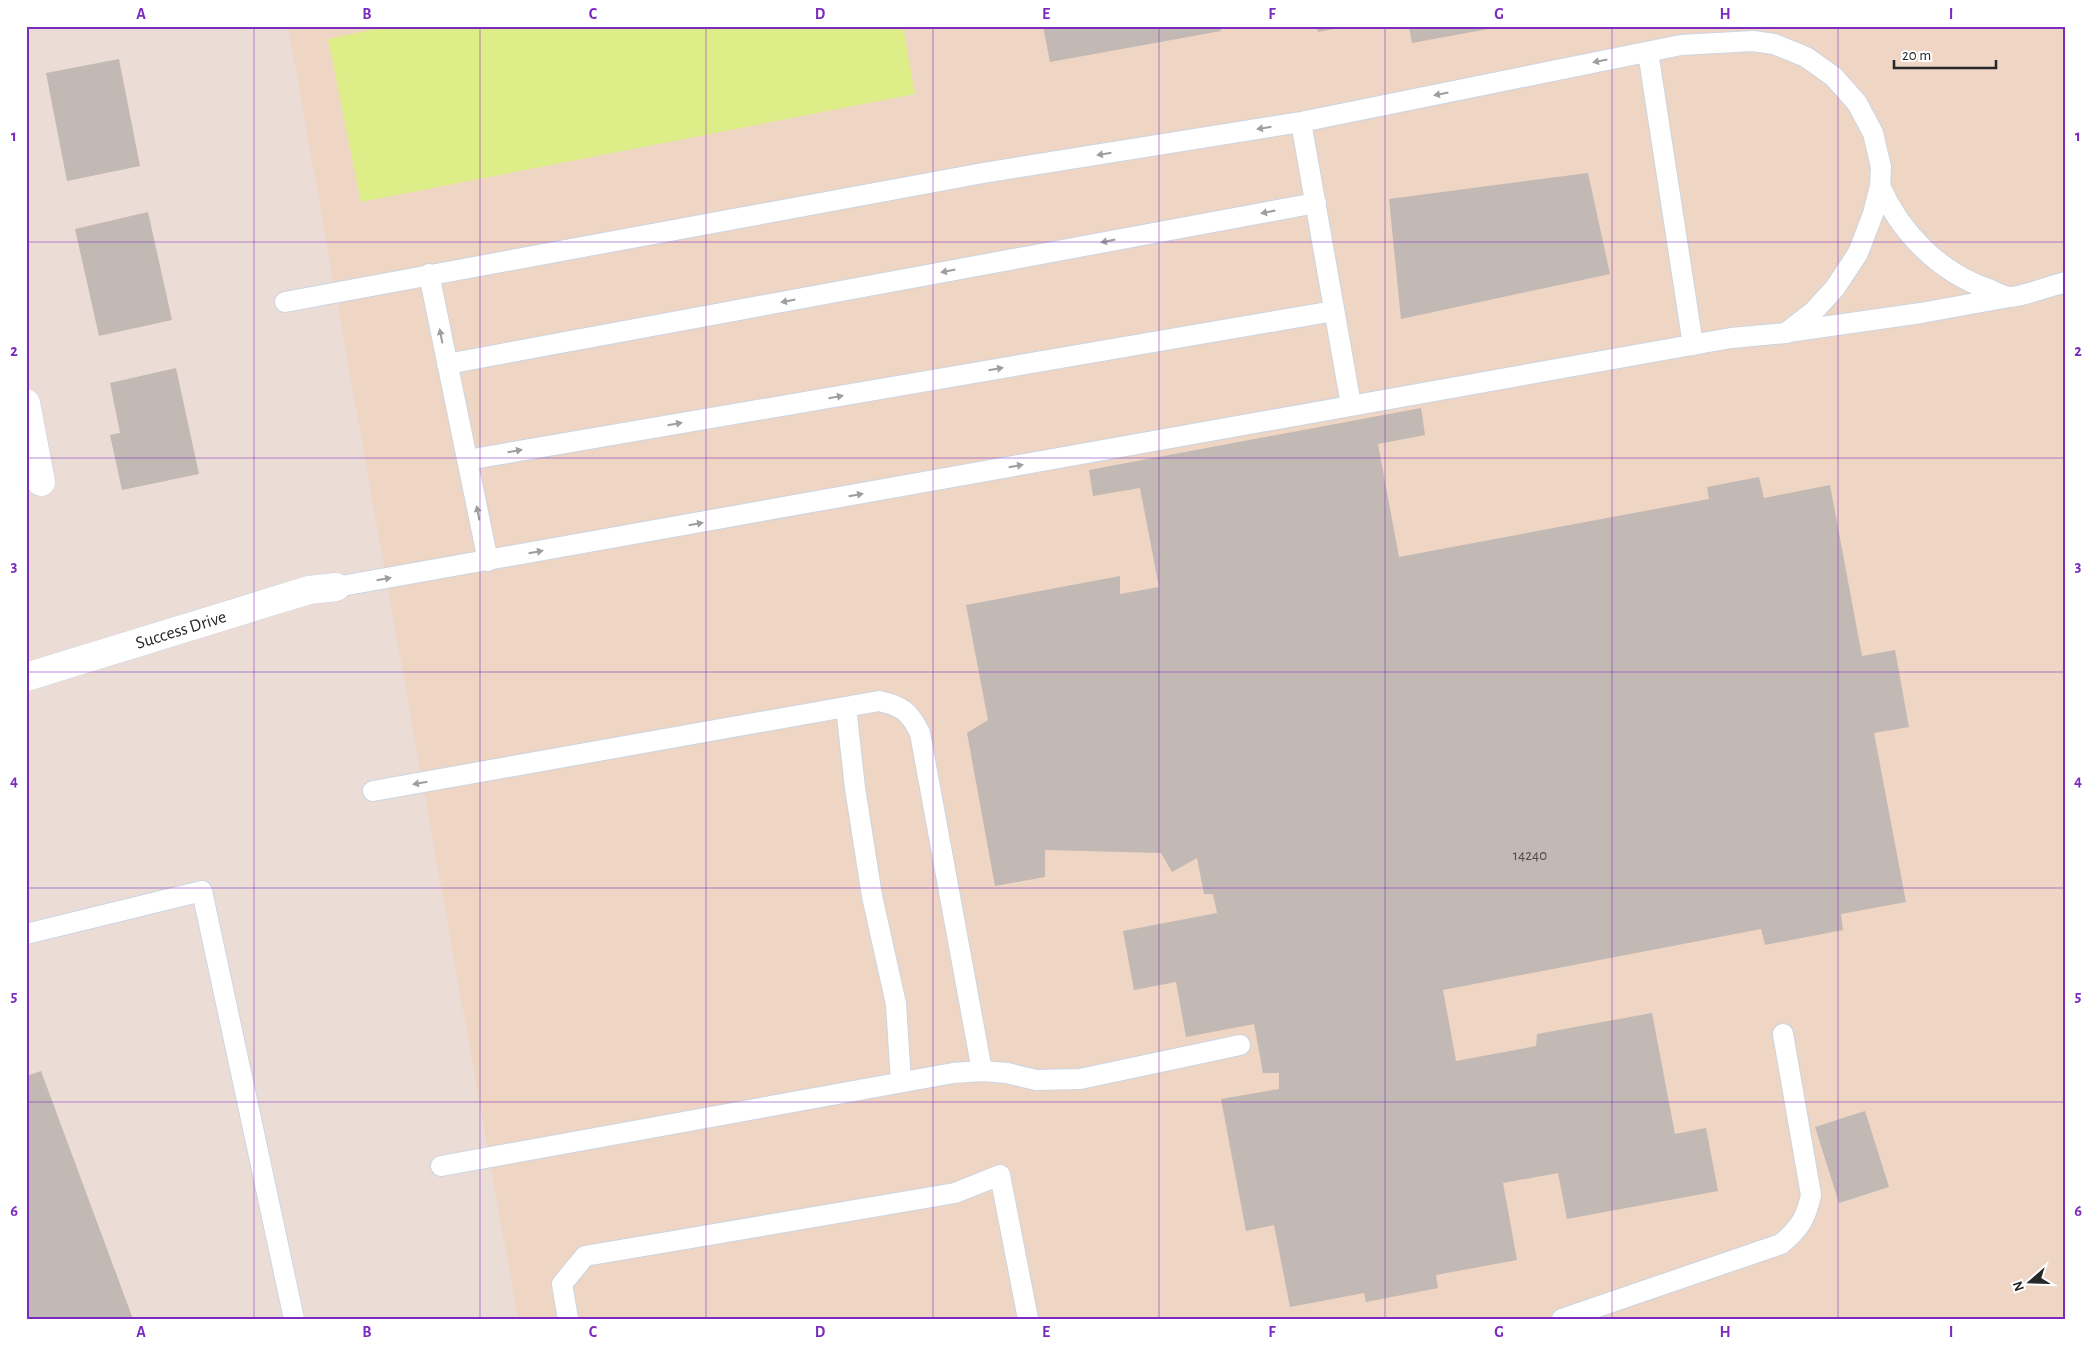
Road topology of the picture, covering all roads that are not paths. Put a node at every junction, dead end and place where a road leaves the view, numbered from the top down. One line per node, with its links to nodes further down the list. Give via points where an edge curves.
1 (1648, 52): 2 (lane, one-way to 2); 3 (lane, via 1681,45 1753,41 1774,44 1806,57 1834,77 1857,103 1872,133 1880,167); 11 (lane)
2 (1301, 122): 4 (lane); 5 (lane, one-way to 5, via 983,173)
3 (1880, 186): 7 (lane, via 1909,234 1938,262 1971,283); 10 (lane, via 1858,253 1835,288)
4 (1316, 203): 9 (lane); 12 (lane, one-way to 12)
5 (429, 274): 8 (lane); 12 (lane, one-way to 5)
6 (2066, 282): 7 (lane)
7 (2010, 297): 10 (lane)
8 (285, 302)
9 (1334, 311): 14 (lane); 15 (lane, one-way to 9)
10 (1786, 333): 11 (lane)
11 (1693, 345): 14 (lane)
12 (447, 364): 15 (lane)
13 (26, 403): 16 (street)
14 (1351, 405): 17 (lane, one-way to 14)
15 (467, 460): 17 (lane, one-way to 15)
16 (42, 482)
17 (488, 560): 18 (lane, one-way to 17)
18 (336, 587): 19 (street, Success Drive, via 308,590)
19 (26, 677)
20 (846, 707): 21 (lane, one-way to 21); 25 (lane, via 878,701 897,705 912,716 920,733); 26 (lane, via 872,896 896,1004)
21 (373, 791)
22 (26, 934): 28 (lane, via 202,891)
23 (1783, 1034): 31 (lane, via 1810,1195 1808,1212 1797,1230 1781,1244)
24 (1240, 1045): 25 (lane, via 1080,1078 1036,1080)
25 (982, 1071): 26 (lane)
26 (901, 1082): 27 (lane)
27 (441, 1166)
28 (294, 1319)
29 (568, 1319): 30 (lane, via 562,1284 585,1256 955,1193 1000,1175)
30 (1028, 1319)
31 (1562, 1319)

